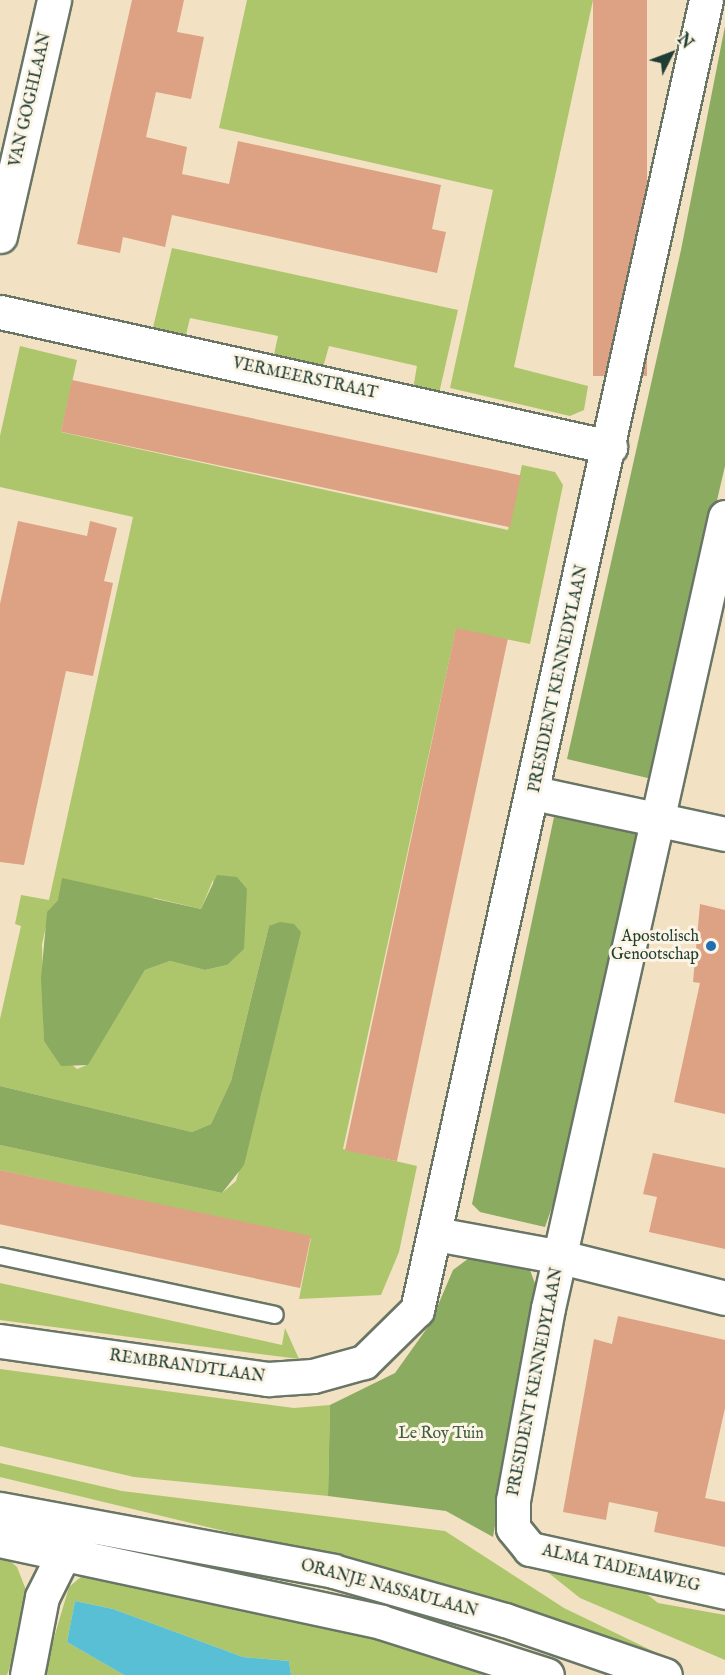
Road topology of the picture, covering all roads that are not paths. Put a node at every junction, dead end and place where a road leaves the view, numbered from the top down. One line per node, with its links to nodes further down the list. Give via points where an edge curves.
1 (54, 0): 3 (street, VAN GOGHLAAN)
2 (706, 0): 5 (street, PRESIDENT KENNEDYLAAN)
3 (0, 236)
4 (0, 312): 5 (street, VERMEERSTRAAT)
5 (610, 447): 7 (street, PRESIDENT KENNEDYLAAN)
6 (725, 517): 8 (street, PRESIDENT KENNEDYLAAN)
7 (534, 793): 8 (street); 10 (street, PRESIDENT KENNEDYLAAN)
8 (657, 819): 9 (street); 12 (street, PRESIDENT KENNEDYLAAN)
9 (725, 834)
10 (436, 1234): 12 (street, PRESIDENT KENNEDYLAAN); 15 (street, REMBRANDTLAAN, via 417,1310 364,1362 313,1376 268,1379)
11 (0, 1256): 14 (lane)
12 (561, 1257): 13 (street); 19 (street, PRESIDENT KENNEDYLAAN, via 513,1500)
13 (725, 1298)
14 (275, 1315)
15 (0, 1341)
16 (0, 1509): 17 (street, ORANJE NASSAULAAN)
17 (88, 1528): 20 (street); 24 (street, ORANJE NASSAULAAN, via 333,1571 505,1620)
18 (0, 1540): 20 (street)
19 (519, 1542): 21 (street, ALMA TADEMAWEG, via 530,1549)
20 (65, 1551): 22 (street, via 42,1597); 23 (street, via 381,1622)
21 (725, 1592)
22 (27, 1675)
23 (547, 1675)
24 (665, 1675)

